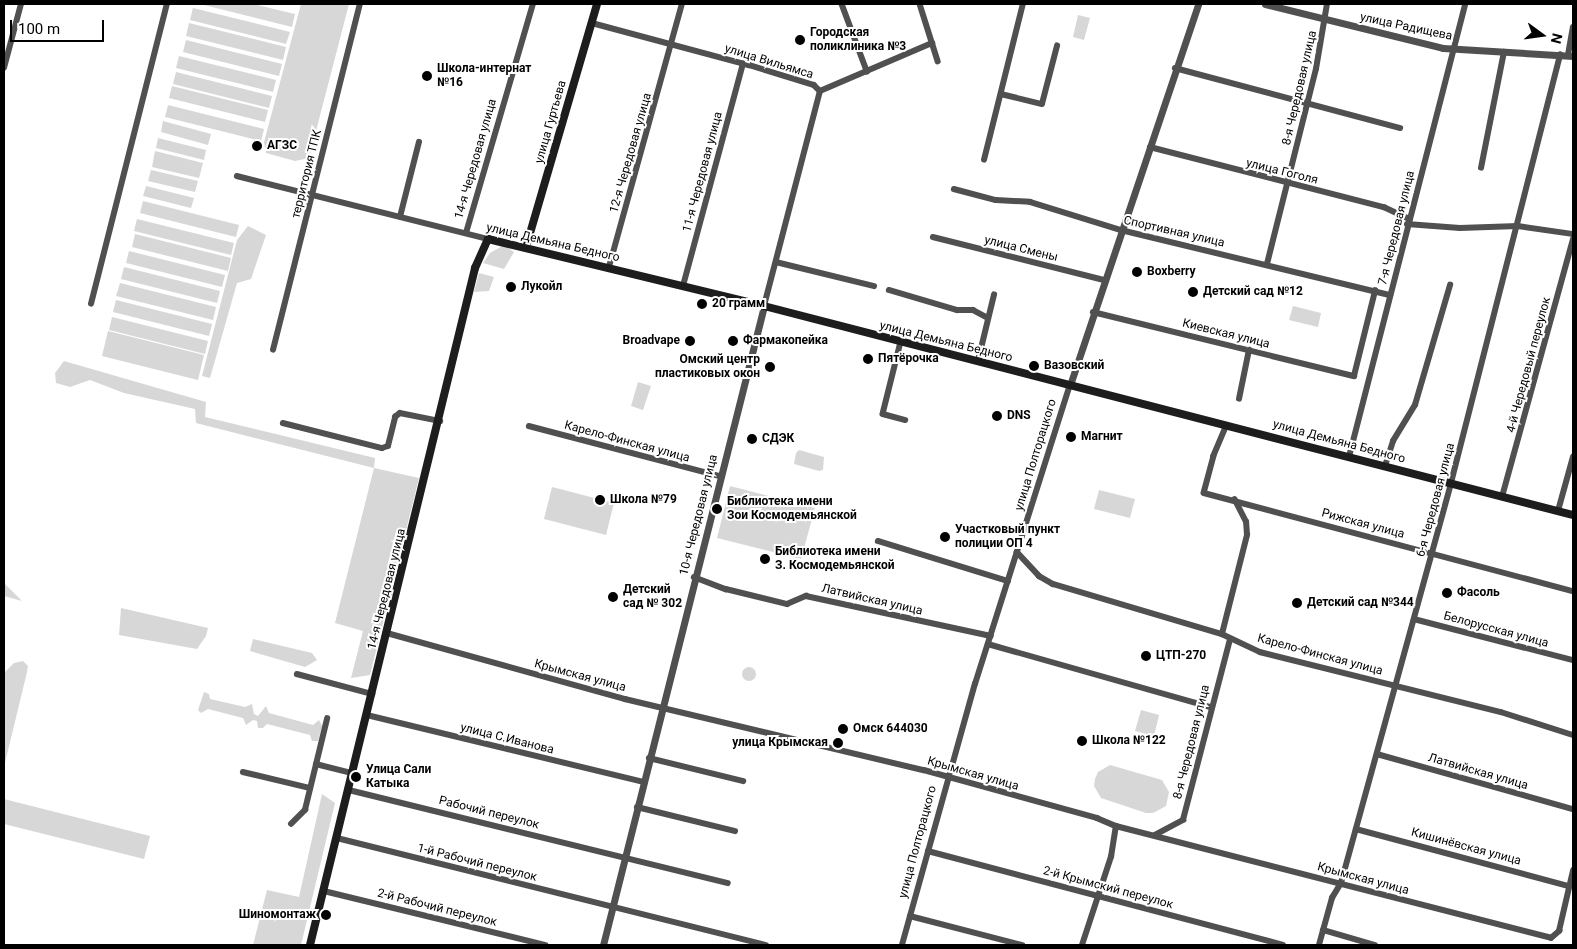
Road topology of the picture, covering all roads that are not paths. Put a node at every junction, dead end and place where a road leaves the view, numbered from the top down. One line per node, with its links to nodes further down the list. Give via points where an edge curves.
1 (21, 4): 26 (street)
2 (167, 4): 62 (street)
3 (360, 4): 40 (street, территория ТПК)
4 (533, 4): 45 (street, 14-я Чередовая улица)
5 (597, 4): 15 (main road, улица Гуртьева)
6 (682, 4): 18 (street, 12-я Чередовая улица)
7 (842, 4): 28 (street)
8 (920, 4): 17 (street)
9 (1022, 4): 30 (street)
10 (1198, 4): 27 (street, улица Полторацкого)
11 (1265, 4): 14 (street, улица Радищева)
12 (1327, 4): 14 (street, 8-я Чередовая улица)
13 (1464, 4): 20 (street, 7-я Чередовая улица)
14 (1325, 20): 20 (street, улица Радищева); 31 (street, 8-я Чередовая улица)
15 (592, 23): 18 (street, улица Вильямса); 50 (main road, улица Гуртьева)
16 (1573, 26): 23 (street)
17 (932, 43): 24 (street); 28 (street, улица Вильямса)
18 (672, 44): 25 (street, улица Вильямса); 53 (street, 12-я Чередовая улица)
19 (1057, 46): 30 (street, via 1042,104)
20 (1453, 49): 21 (street, улица Радищева); 42 (street, 7-я Чередовая улица)
21 (1504, 52): 22 (street, улица Радищева); 36 (street)
22 (1560, 55): 23 (street, улица Радищева); 43 (street, 6-я Чередовая улица)
23 (1570, 55)
24 (938, 61)
25 (743, 64): 29 (street, улица Вильямса, via 814,85); 55 (street, 11-я Чередовая улица)
26 (4, 68)
27 (1176, 68): 31 (street); 34 (street, улица Полторацкого)
28 (867, 71): 29 (street, улица Вильямса)
29 (820, 92): 51 (street, 10-я Чередовая улица)
30 (1000, 94): 35 (street)
31 (1306, 105): 32 (street); 38 (street, 8-я Чередовая улица)
32 (1400, 128)
33 (418, 142): 41 (street)
34 (1150, 147): 38 (street, улица Гоголя); 44 (street, улица Полторацкого)
35 (984, 160)
36 (1481, 168)
37 (237, 176): 40 (street, улица Демьяна Бедного)
38 (1288, 184): 42 (street, улица Гоголя, via 1384,206); 52 (street, 8-я Чередовая улица)
39 (954, 189): 44 (street, Спортивная улица, via 996,200 1030,202)
40 (312, 196): 41 (street, улица Демьяна Бедного); 67 (street, территория ТПК)
41 (400, 217): 45 (street, улица Демьяна Бедного)
42 (1407, 221): 43 (street, улица Гоголя, via 1460,228); 61 (street, 7-я Чередовая улица)
43 (1518, 226): 46 (street, улица Гоголя); 81 (street, 6-я Чередовая улица)
44 (1120, 230): 52 (street, Спортивная улица); 54 (street, улица Полторацкого)
45 (466, 234): 48 (street, улица Демьяна Бедного)
46 (1573, 234)
47 (933, 237): 54 (street, улица Смены)
48 (488, 239): 50 (main road, улица Демьяна Бедного); 73 (main road, 14-я Чередовая улица, via 475,268)
49 (1573, 239): 82 (street, 4-й Чередовый переулок)
50 (526, 247): 53 (main road, улица Демьяна Бедного)
51 (776, 262): 56 (street); 63 (street, 10-я Чередовая улица)
52 (1266, 264): 59 (street, Спортивная улица)
53 (609, 267): 55 (main road, улица Демьяна Бедного)
54 (1104, 280): 64 (street, улица Полторацкого)
55 (683, 286): 63 (main road, улица Демьяна Бедного)
56 (874, 286)
57 (1450, 286): 79 (street, via 1415,405 1392,441)
58 (889, 290): 65 (street, via 956,310 973,310)
59 (1375, 291): 61 (street, Спортивная улица); 68 (street, Киевская улица, via 1354,376)
60 (994, 295): 65 (street)
61 (1390, 295): 77 (street, 7-я Чередовая улица)
62 (91, 304)
63 (764, 306): 66 (main road, улица Демьяна Бедного); 80 (street, 10-я Чередовая улица)
64 (1093, 312): 68 (street, Киевская улица); 70 (street, улица Полторацкого)
65 (988, 318): 69 (street)
66 (902, 342): 69 (main road, улица Демьяна Бедного); 72 (street, via 883,414)
67 (273, 350)
68 (1249, 350): 71 (street)
69 (978, 361): 70 (main road, улица Демьяна Бедного)
70 (1070, 385): 75 (main road, улица Демьяна Бедного); 87 (street, улица Полторацкого)
71 (1239, 400)
72 (905, 420)
73 (440, 421): 74 (street, via 400,413 395,417 388,446 382,448); 93 (main road, 14-я Чередовая улица)
74 (283, 423)
75 (1227, 425): 77 (main road, улица Демьяна Бедного); 83 (street, Рижская улица, via 1204,493)
76 (529, 426): 80 (street, Карело-Финская улица)
77 (1349, 457): 79 (main road, улица Демьяна Бедного)
78 (1573, 457): 84 (street)
79 (1385, 466): 81 (main road, улица Демьяна Бедного)
80 (720, 476): 89 (street, 10-я Чередовая улица)
81 (1452, 483): 82 (main road, улица Демьяна Бедного); 88 (street, 6-я Чередовая улица)
82 (1502, 497): 84 (main road, улица Демьяна Бедного)
83 (1235, 500): 88 (street, Рижская улица); 94 (street, via 1246,522 1248,535)
84 (1558, 511): 85 (main road, улица Демьяна Бедного)
85 (1573, 515)
86 (878, 541): 90 (street)
87 (1017, 552): 90 (street, улица Полторацкого); 94 (street, Карело-Финская улица, via 1039,576 1053,584)
88 (1432, 555): 91 (street, Рижская улица); 92 (street, 6-я Чередовая улица)
89 (694, 577): 95 (street, Латвийская улица, via 726,589 788,604 806,596); 102 (street, 10-я Чередовая улица)
90 (1008, 581): 95 (street, улица Полторацкого)
91 (1573, 591)
92 (1414, 619): 98 (street, Белорусская улица); 100 (street, 6-я Чередовая улица)
93 (387, 634): 101 (main road, 14-я Чередовая улица); 102 (street, Крымская улица, via 625,699)
94 (1222, 634): 96 (street, Карело-Финская улица)
95 (991, 636): 97 (street, улица Полторацкого)
96 (1230, 638): 100 (street, Карело-Финская улица, via 1260,652); 103 (street, 8-я Чередовая улица)
97 (988, 644): 103 (street); 112 (street, улица Полторацкого)
98 (1573, 660)
99 (297, 674): 101 (street)
100 (1396, 685): 106 (street, Карело-Финская улица); 107 (street, 6-я Чередовая улица)
101 (372, 694): 104 (main road, 14-я Чередовая улица)
102 (662, 706): 108 (street, 10-я Чередовая улица); 112 (street, Крымская улица)
103 (1211, 707): 123 (street, 8-я Чередовая улица, via 1183,820)
104 (367, 715): 111 (main road, 14-я Чередовая улица); 114 (street, улица С.Иванова)
105 (327, 720): 109 (street)
106 (1573, 735)
107 (1377, 754): 118 (street, Латвийская улица); 121 (street, 6-я Чередовая улица)
108 (649, 758): 113 (street); 114 (street, 10-я Чередовая улица)
109 (316, 764): 111 (street); 115 (street)
110 (243, 772): 115 (street)
111 (353, 773): 116 (main road, 14-я Чередовая улица)
112 (948, 778): 120 (street, Крымская улица); 125 (street, улица Полторацкого)
113 (743, 781)
114 (643, 782): 117 (street, 10-я Чередовая улица)
115 (310, 788): 119 (street, via 305,810)
116 (349, 790): 124 (main road, 14-я Чередовая улица); 126 (street, Рабочий переулок)
117 (637, 807): 122 (street); 126 (street, 10-я Чередовая улица)
118 (1573, 809)
119 (291, 824)
120 (1116, 826): 123 (street, Крымская улица); 132 (street)
121 (1356, 828): 129 (street, 6-я Чередовая улица); 130 (street, Кишинёвская улица)
122 (735, 831)
123 (1154, 835): 129 (street, Крымская улица)
124 (337, 838): 131 (main road, 14-я Чередовая улица); 133 (street, 1-й Рабочий переулок)
125 (928, 851): 132 (street, 2-й Крымский переулок); 134 (street, улица Полторацкого)
126 (625, 856): 128 (street, Рабочий переулок); 133 (street, 10-я Чередовая улица)
127 (1573, 871): 130 (street)
128 (728, 883)
129 (1341, 883): 130 (street, Крымская улица, via 1551,938 1559,931); 135 (street, 6-я Чередовая улица, via 1332,898)
130 (1569, 886)
131 (324, 891): 136 (main road, 14-я Чередовая улица); 137 (street, 2-й Рабочий переулок)
132 (1099, 896): 142 (street); 143 (street, 2-й Крымский переулок)
133 (612, 907): 138 (street, 10-я Чередовая улица); 139 (street, 1-й Рабочий переулок)
134 (910, 916): 140 (street, улица Полторацкого); 141 (street)
135 (1323, 930): 144 (street, 6-я Чередовая улица); 145 (street)
136 (313, 945)
137 (545, 945)
138 (603, 945)
139 (766, 945)
140 (902, 945)
141 (1022, 945)
142 (1082, 945)
143 (1283, 945)
144 (1319, 945)
145 (1375, 945)

